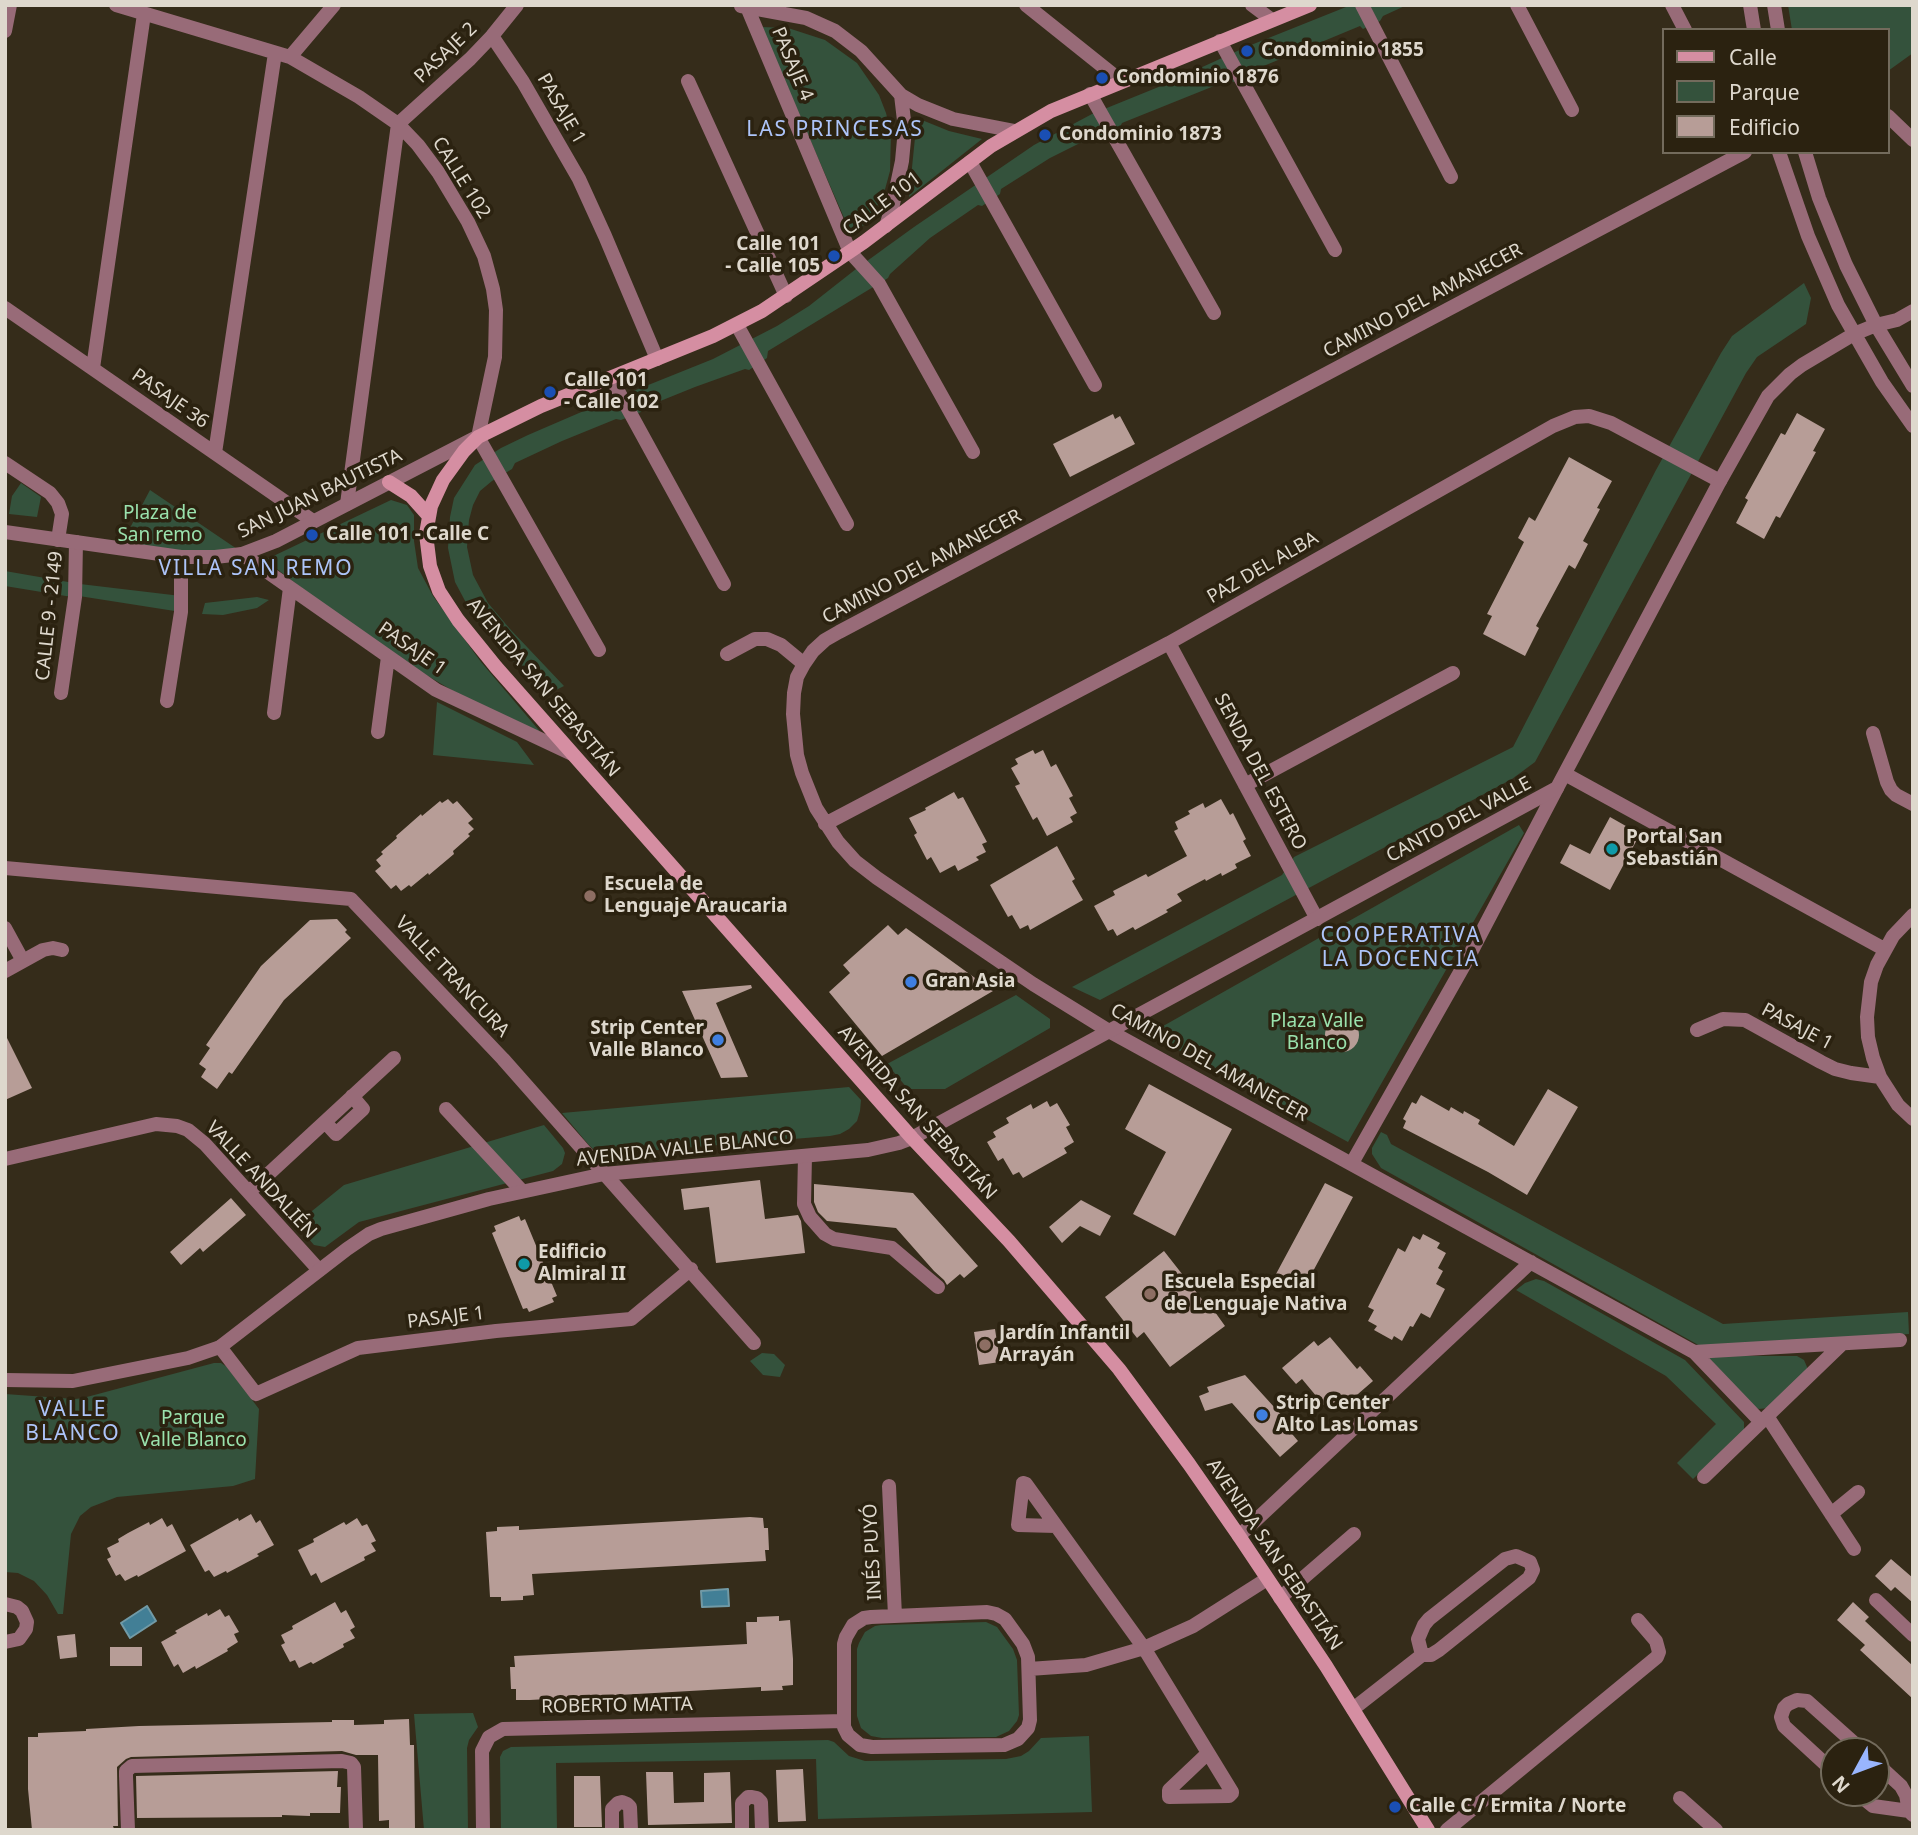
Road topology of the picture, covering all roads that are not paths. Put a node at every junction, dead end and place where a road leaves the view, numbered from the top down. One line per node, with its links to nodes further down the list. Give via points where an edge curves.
1 (10, 5): 19 (street)
2 (116, 5): 14 (street, CALLE 102)
3 (334, 5): 22 (street)
4 (517, 5): 20 (street, PASAJE 2)
5 (1027, 5): 23 (street)
6 (1252, 5): 15 (street)
7 (1310, 5): 15 (main road, CALLE 101)
8 (1362, 5): 36 (street)
9 (1517, 5): 27 (street)
10 (1672, 5): 16 (street)
11 (1750, 5): 17 (street)
12 (1774, 5): 18 (street)
13 (743, 6): 26 (street, via 806,18 835,31 861,51); 39 (street, PASAJE 4)
14 (144, 14): 22 (street, CALLE 102); 48 (street)
15 (1272, 20): 21 (main road, CALLE 101)
16 (1684, 28)
17 (1754, 28)
18 (1778, 28)
19 (5, 31)
20 (492, 36): 29 (street, PASAJE 2); 47 (street, PASAJE 1, via 579,179)
21 (1220, 41): 23 (main road, CALLE 101); 38 (street)
22 (283, 55): 29 (street, CALLE 102, via 350,91); 55 (street)
23 (1121, 81): 25 (main road, CALLE 101)
24 (688, 82): 40 (street)
25 (1090, 94): 30 (main road, CALLE 101); 43 (street)
26 (901, 95): 30 (street, via 953,119); 37 (street, via 902,160)
27 (1572, 110)
28 (1890, 118): 31 (street)
29 (398, 124): 53 (street, CALLE 102, via 454,197 484,256 493,289 495,357); 59 (street)
30 (1015, 131): 35 (main road, CALLE 101)
31 (1913, 139)
32 (1741, 154): 74 (street, CAMINO DEL AMANECER, via 839,632 825,640)
33 (1780, 154): 46 (street, via 1812,247)
34 (1806, 154): 45 (street, via 1836,242)
35 (970, 162): 37 (main road, CALLE 101); 50 (street)
36 (1451, 177)
37 (886, 226): 39 (main road, CALLE 101)
38 (1335, 250)
39 (850, 252): 40 (main road, CALLE 101); 54 (street, PASAJE 4, via 879,284)
40 (786, 296): 44 (main road, CALLE 101)
41 (5, 308): 48 (street, PASAJE 36)
42 (1913, 311): 45 (street, CANTO DEL VALLE)
43 (1213, 313)
44 (737, 325): 47 (main road, CALLE 101); 62 (street)
45 (1876, 325): 46 (street, CANTO DEL VALLE); 51 (street)
46 (1854, 334): 52 (street); 57 (street, CANTO DEL VALLE, via 1779,384)
47 (657, 359): 49 (main road, CALLE 101)
48 (93, 368): 55 (street, PASAJE 36)
49 (611, 378): 53 (main road, CALLE 101); 68 (street)
50 (1095, 386)
51 (1913, 386)
52 (1913, 426)
53 (478, 437): 58 (street, SAN JUAN BAUTISTA); 60 (main road, AVENIDA SAN SEBASTIÁN, via 452,465); 71 (street)
54 (972, 452)
55 (215, 453): 61 (street, PASAJE 36)
56 (5, 463): 64 (street, via 58,503 62,514)
57 (1720, 481): 70 (street, PAZ DEL ALBA, via 1611,423 1575,417); 82 (street, CANTO DEL VALLE)
58 (390, 482): 59 (street, SAN JUAN BAUTISTA); 60 (main road)
59 (347, 504): 61 (street, SAN JUAN BAUTISTA)
60 (428, 515): 81 (main road, AVENIDA SAN SEBASTIÁN, via 428,553 439,591 489,658)
61 (313, 521): 66 (street, SAN JUAN BAUTISTA)
62 (847, 524)
63 (5, 532): 64 (street, SAN JUAN BAUTISTA)
64 (58, 540): 65 (street, SAN JUAN BAUTISTA)
65 (76, 542): 67 (street, SAN JUAN BAUTISTA); 76 (street, CALLE 9 - 2149, via 75,597)
66 (242, 554): 67 (street, SAN JUAN BAUTISTA); 69 (street, PASAJE 1)
67 (181, 557): 77 (street, via 181,612)
68 (724, 584)
69 (290, 588): 73 (street, PASAJE 1); 78 (street)
70 (1169, 643): 83 (street, SENDA DEL ESTERO); 86 (street, PAZ DEL ALBA)
71 (599, 650)
72 (727, 654): 74 (street, via 755,639 767,639)
73 (388, 657): 79 (street); 81 (street, PASAJE 1, via 436,690)
74 (804, 664): 86 (street, CAMINO DEL AMANECER, via 794,693 794,735 802,773)
75 (1453, 673): 83 (street)
76 (61, 693)
77 (167, 701)
78 (274, 713)
79 (379, 732)
80 (1872, 733): 85 (street, via 1891,790)
81 (572, 754): 101 (main road, AVENIDA SAN SEBASTIÁN)
82 (1565, 775): 84 (street, CANTO DEL VALLE); 91 (street)
83 (1245, 785): 89 (street, SENDA DEL ESTERO)
84 (1557, 789): 89 (street, CANTO DEL VALLE); 104 (street)
85 (1913, 804)
86 (825, 824): 96 (street, CAMINO DEL AMANECER, via 855,861 877,878)
87 (5, 868): 105 (street, VALLE TRANCURA, via 351,899 503,1059)
88 (1913, 915): 91 (street)
89 (1317, 919): 96 (street, CANTO DEL VALLE)
90 (5, 928): 93 (street)
91 (1884, 949): 98 (street, via 1871,982 1867,1017)
92 (62, 950): 93 (street, via 48,949)
93 (23, 961): 94 (street)
94 (5, 971)
95 (1697, 1030): 98 (street, PASAJE 1, via 1723,1019 1745,1020 1835,1069)
96 (1109, 1031): 101 (street, CANTO DEL VALLE); 104 (street, CAMINO DEL AMANECER)
97 (394, 1058): 107 (street, via 352,1096 363,1109 335,1134 325,1122)
98 (1880, 1077): 100 (street)
99 (446, 1109): 106 (street)
100 (1913, 1119)
101 (912, 1138): 102 (street, AVENIDA VALLE BLANCO, via 878,1149); 125 (main road, AVENIDA SAN SEBASTIÁN, via 1095,1339)
102 (805, 1156): 105 (street, AVENIDA VALLE BLANCO); 111 (street, via 804,1204 825,1234 892,1248)
103 (5, 1159): 107 (street, VALLE ANDALIÉN, via 167,1124 197,1136)
104 (1352, 1163): 108 (street, CAMINO DEL AMANECER)
105 (604, 1174): 106 (street, AVENIDA VALLE BLANCO); 109 (street, VALLE TRANCURA)
106 (522, 1191): 110 (street, AVENIDA VALLE BLANCO, via 381,1229 358,1240)
107 (249, 1192): 110 (street, VALLE ANDALIÉN)
108 (1531, 1262): 116 (street, CAMINO DEL AMANECER); 125 (street)
109 (691, 1269): 113 (street, VALLE TRANCURA); 115 (street, PASAJE 1, via 631,1319 358,1348 256,1394)
110 (319, 1270): 115 (street, AVENIDA VALLE BLANCO)
111 (939, 1287)
112 (1900, 1340): 114 (street)
113 (754, 1343)
114 (1841, 1345): 116 (street); 118 (street)
115 (220, 1347): 117 (street, AVENIDA VALLE BLANCO, via 188,1358 73,1381)
116 (1694, 1352): 118 (street, CAMINO DEL AMANECER)
117 (5, 1380)
118 (1764, 1419): 119 (street); 122 (street, CAMINO DEL AMANECER)
119 (1704, 1477)
120 (889, 1486): 131 (street, INÉS PUYÓ)
121 (1858, 1492): 122 (street)
122 (1831, 1514): 126 (street, CAMINO DEL AMANECER)
123 (1056, 1526): 135 (street)
124 (1354, 1534): 128 (street)
125 (1239, 1536): 127 (main road, AVENIDA SAN SEBASTIÁN)
126 (1854, 1549)
127 (1267, 1579): 128 (main road, AVENIDA SAN SEBASTIÁN); 135 (street, via 1193,1626)
128 (1280, 1598): 138 (main road, AVENIDA SAN SEBASTIÁN)
129 (1876, 1600): 133 (street)
130 (5, 1604): 134 (street, via 22,1611 27,1622 19,1639)
131 (895, 1616): 137 (street, via 996,1614 1023,1644); 139 (street, via 864,1618 849,1631 844,1644)
132 (1638, 1620): 155 (street, via 1656,1642 1657,1657)
133 (1913, 1635)
134 (5, 1642)
135 (1144, 1648): 137 (street, via 1086,1665); 141 (street)
136 (1422, 1655): 136 (street, via 1439,1650 1529,1578 1530,1562 1516,1556 1505,1559 1430,1619 1418,1639); 138 (street)
137 (1029, 1669): 139 (street, via 1030,1720 1024,1734 1004,1745 866,1746 848,1735)
138 (1353, 1709): 154 (main road, AVENIDA SAN SEBASTIÁN)
139 (844, 1721): 149 (street, ROBERTO MATTA, via 503,1728 489,1737 482,1751)
140 (1847, 1737): 142 (street, via 1807,1701 1788,1704 1781,1717 1784,1726)
141 (1208, 1753)
142 (1820, 1759)
143 (1890, 1776): 146 (street, via 1901,1786)
144 (1681, 1798): 156 (street)
145 (1878, 1807): 146 (street)
146 (1911, 1813)
147 (128, 1830): 148 (street, via 126,1776 132,1766 347,1761 354,1768)
148 (356, 1830)
149 (483, 1830)
150 (612, 1830): 151 (street, via 612,1809 622,1802 630,1807)
151 (631, 1830)
152 (742, 1830): 153 (street, via 742,1803 752,1797 761,1802)
153 (762, 1830)
154 (1428, 1830)
155 (1447, 1830)
156 (1716, 1830)

